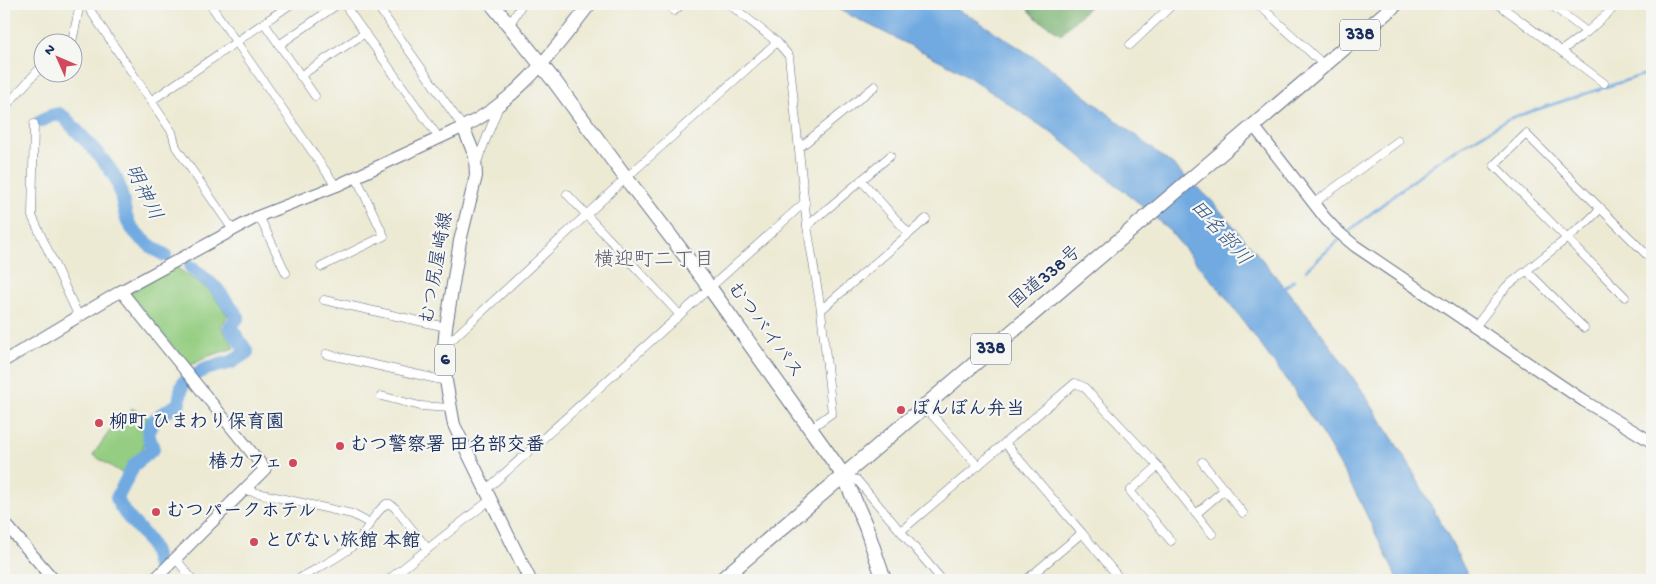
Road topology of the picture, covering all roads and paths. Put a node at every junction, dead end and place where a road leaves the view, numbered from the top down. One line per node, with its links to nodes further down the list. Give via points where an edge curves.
1 (80, 4): 22 (street)
2 (86, 4): 37 (street)
3 (210, 4): 25 (street)
4 (291, 4): 20 (street)
5 (338, 4): 28 (street)
6 (344, 4): 24 (street)
7 (376, 4): 42 (street)
8 (492, 4): 21 (highway, むつバイパス)
9 (522, 4): 21 (street)
10 (590, 4): 31 (main road)
11 (682, 4): 19 (street)
12 (729, 4): 26 (street)
13 (1173, 4): 27 (street)
14 (1258, 4): 30 (street)
15 (1396, 4): 30 (highway, 国道338号 / 338)
16 (1498, 4): 29 (street)
17 (1550, 4): 23 (street)
18 (1613, 5): 23 (street)
19 (674, 12)
20 (264, 23): 25 (street); 28 (street)
21 (509, 26): 31 (highway, むつバイパス)
22 (74, 32)
23 (1587, 32): 29 (street)
24 (365, 33): 32 (street); 43 (street)
25 (236, 42): 37 (street); 51 (street)
26 (777, 42): 45 (street, via 789,56); 49 (street)
27 (1130, 44)
28 (279, 45): 32 (street)
29 (1561, 51): 34 (street)
30 (1324, 65): 41 (highway, 国道338号 / 338)
31 (541, 66): 38 (main road); 49 (highway, むつバイパス)
32 (300, 76): 36 (street)
33 (32, 77): 39 (street)
34 (1604, 83)
35 (875, 86): 45 (street)
36 (315, 96)
37 (151, 101): 60 (street, via 172,132 176,147)
38 (499, 106): 42 (main road); 47 (street)
39 (4, 108)
40 (34, 124): 73 (street, via 32,216)
41 (1253, 125): 54 (street); 82 (highway, 国道338号 / 338)
42 (463, 127): 43 (street); 47 (main road, むつ尻屋崎線 / 6)
43 (439, 138): 48 (street)
44 (1398, 141): 54 (street)
45 (799, 148): 53 (street)
46 (890, 156): 50 (street)
47 (476, 164): 74 (main road, むつ尻屋崎線 / 6)
48 (356, 177): 51 (street); 64 (street, via 384,236)
49 (626, 178): 56 (street); 67 (highway, むつバイパス)
50 (861, 180): 59 (street); 61 (street)
51 (336, 186): 57 (street)
52 (567, 194): 56 (street)
53 (805, 202): 59 (street); 67 (street)
54 (1314, 203): 75 (street, via 1337,231 1355,246)
55 (1601, 208): 62 (street); 62 (street, via 1526,134 1494,165); 63 (street)
56 (587, 214): 72 (street); 77 (street)
57 (259, 216): 60 (street); 66 (street)
58 (926, 219): 61 (street)
59 (807, 226): 71 (street)
60 (233, 230): 68 (street)
61 (909, 234): 71 (street)
62 (1566, 239): 65 (street); 69 (street)
63 (1650, 258)
64 (321, 267)
65 (1526, 271): 75 (street, via 1506,287); 76 (street)
66 (286, 273)
67 (710, 288): 72 (street); 84 (highway, むつバイパス)
68 (121, 291): 73 (street); 92 (street, via 265,469)
69 (1625, 297)
70 (324, 300): 74 (street)
71 (821, 310): 84 (street, via 832,413)
72 (680, 315): 93 (street)
73 (79, 317): 79 (street)
74 (446, 327): 77 (main road, むつ尻屋崎線 / 6)
75 (1475, 327): 85 (street, via 1584,401)
76 (1584, 328)
77 (444, 347): 80 (main road, むつ尻屋崎線 / 6)
78 (326, 354): 80 (street)
79 (4, 361)
80 (446, 381): 83 (main road, むつ尻屋崎線 / 6)
81 (381, 396): 83 (street, via 420,406)
82 (924, 406): 88 (street); 90 (highway, 国道338号 / 338)
83 (451, 408): 93 (main road, むつ尻屋崎線 / 6, via 454,425)
84 (811, 428): 90 (highway, むつバイパス)
85 (1652, 442)
86 (1004, 443): 88 (street); 89 (street, via 1075,384 1084,387); 99 (street)
87 (1202, 462): 91 (street)
88 (978, 466): 98 (street)
89 (1158, 466): 95 (street); 101 (street, via 1130,491)
90 (844, 476): 98 (street, via 858,480); 110 (highway, 国道338号 / 338); 111 (highway, むつバイパス)
91 (1225, 489): 94 (street); 95 (street)
92 (244, 490): 97 (street, via 352,514); 103 (street)
93 (488, 495): 102 (street); 109 (main road, むつ尻屋崎線 / 6)
94 (1244, 513)
95 (1196, 514): 100 (street)
96 (4, 522): 104 (street)
97 (369, 523): 102 (street, via 377,511 390,504); 107 (street, via 354,545)
98 (901, 531): 112 (street)
99 (1082, 533): 113 (street); 114 (street)
100 (1212, 534)
101 (1171, 541)
102 (428, 549): 108 (street)
103 (175, 558): 105 (street); 106 (street)
104 (54, 580)
105 (154, 580)
106 (193, 580)
107 (297, 580)
108 (388, 580)
109 (530, 580)
110 (721, 580)
111 (884, 580)
112 (942, 580)
113 (1026, 580)
114 (1121, 580)

